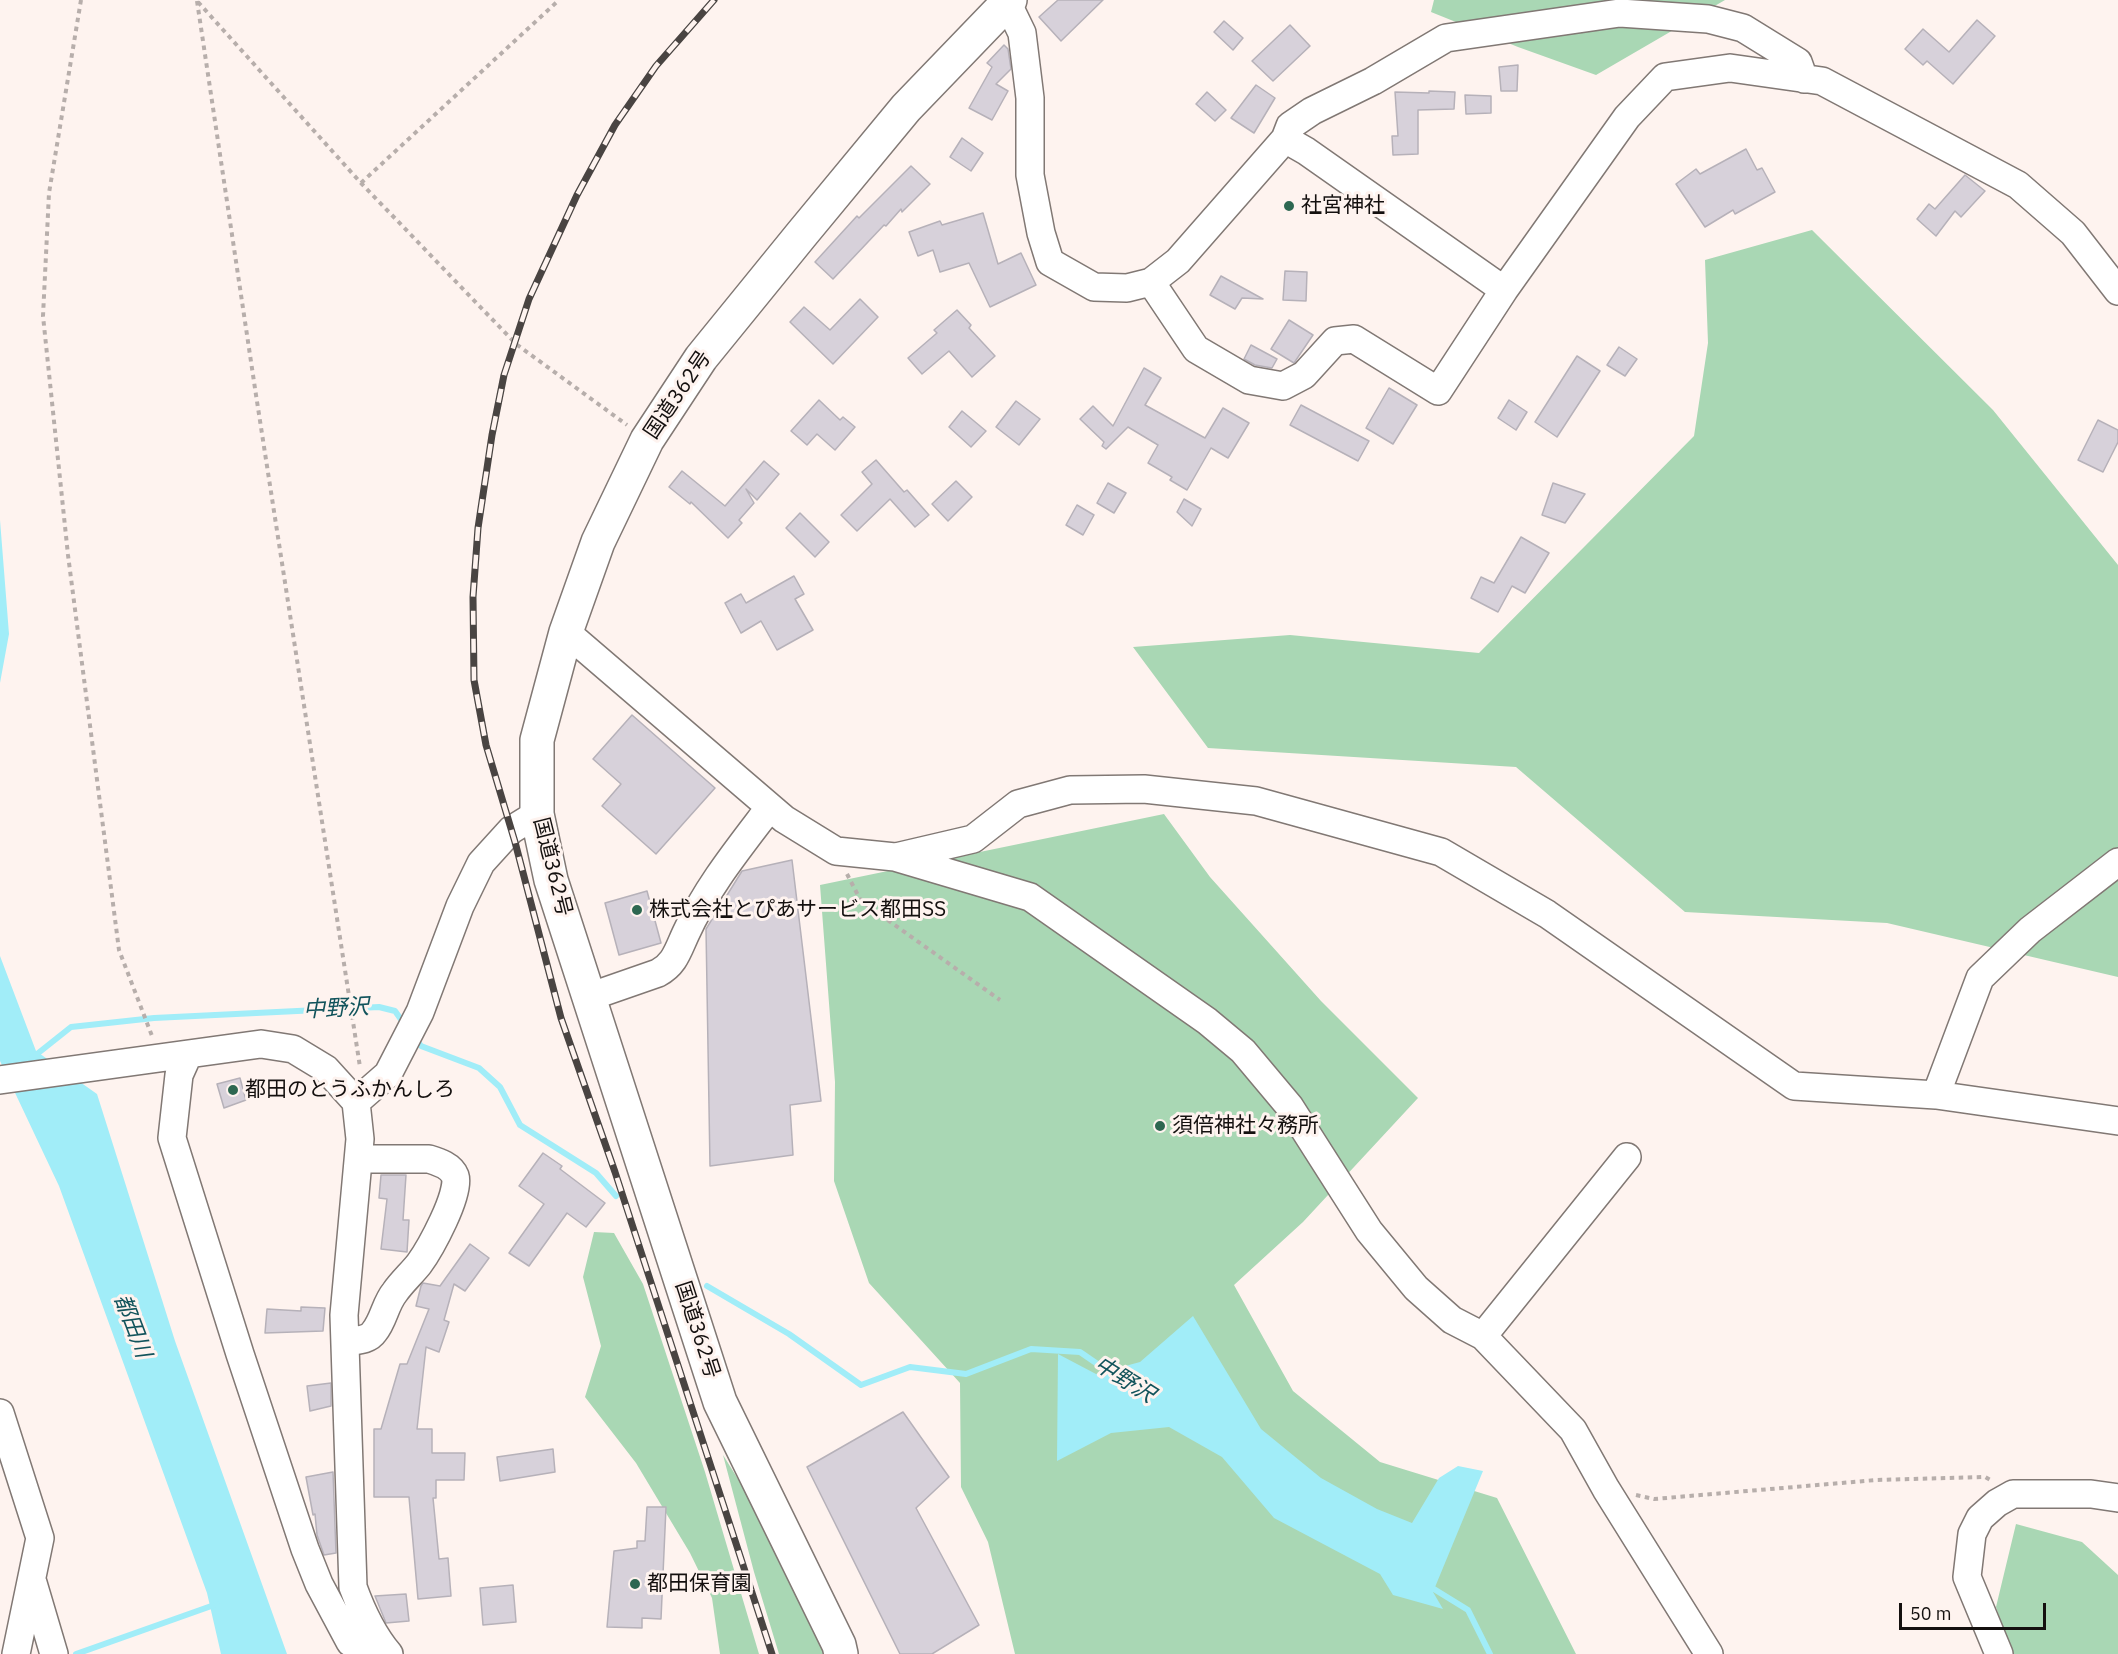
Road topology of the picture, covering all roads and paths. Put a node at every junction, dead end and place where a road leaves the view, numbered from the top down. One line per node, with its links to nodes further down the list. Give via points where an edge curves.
1 (81, 0): 21 (path, via 49,193 43,316 68,555 119,950)
2 (197, 0): 7 (path); 23 (path, via 361,1065)
3 (559, 0): 7 (path)
4 (1008, 1): 8 (street, via 1022,33 1030,98 1030,175 1050,262 1094,287 1127,288); 11 (highway, 国道362号, via 906,108 808,226 701,358)
5 (1804, 79): 6 (street, via 1798,62 1743,28 1708,19 1620,13 1446,38 1311,111 1290,126); 9 (street, via 1730,68 1665,77 1627,117); 10 (street, via 1822,81 2019,185 2073,233)
6 (1285, 139): 8 (street, via 1178,261); 9 (street)
7 (361, 183): 11 (path, via 516,344)
8 (1151, 282): 9 (street, via 1196,349 1249,380 1283,386 1304,375 1335,341 1354,339 1438,391)
9 (1504, 291)
10 (2118, 291)
11 (647, 440): 12 (highway, 国道362号, via 598,542)
12 (566, 632): 13 (street); 14 (highway, 国道362号, via 537,740)
13 (770, 807): 15 (street); 18 (street, via 699,905 668,968)
14 (537, 814): 18 (highway, 国道362号, via 551,880); 23 (street, via 511,830 481,863 460,906 420,1012 388,1074)
15 (836, 851): 16 (street); 19 (path, via 861,901)
16 (895, 857): 24 (street, via 973,839 1018,804 1070,790 1144,789 1256,801 1442,852 1546,914 1794,1086); 28 (street, via 1030,897 1207,1021 1243,1051 1290,1107 1369,1231 1416,1288 1452,1320)
17 (2118, 861): 24 (street, via 2030,930 1980,978)
18 (589, 997): 39 (highway, 国道362号, via 720,1402)
19 (1000, 1000)
20 (188, 1055): 21 (street); 23 (street, via 261,1044 293,1050 326,1069); 35 (street, via 179,1075 172,1138 305,1549)
21 (150, 1060): 22 (street)
22 (0, 1080)
23 (349, 1094): 27 (street, via 360,1139)
24 (1936, 1095): 25 (street)
25 (2118, 1121)
26 (1627, 1157): 28 (street)
27 (359, 1160): 29 (street, via 344,1315); 29 (street, via 429,1159 448,1167 456,1184 441,1226 386,1305 374,1333 364,1340)
28 (1483, 1336): 31 (street, via 1573,1430)
29 (345, 1342): 36 (street, via 353,1587 362,1614)
30 (0, 1413): 34 (street, via 40,1538)
31 (1606, 1489): 32 (path, via 1654,1499 1876,1480 1985,1477); 40 (street)
32 (2013, 1494): 33 (street); 41 (street, via 1980,1518 1972,1534 1967,1577)
33 (2118, 1498)
34 (32, 1578): 37 (street); 38 (street)
35 (351, 1648): 36 (street)
36 (384, 1648)
37 (49, 1653)
38 (16, 1654)
39 (841, 1654)
40 (1709, 1654)
41 (1999, 1654)

